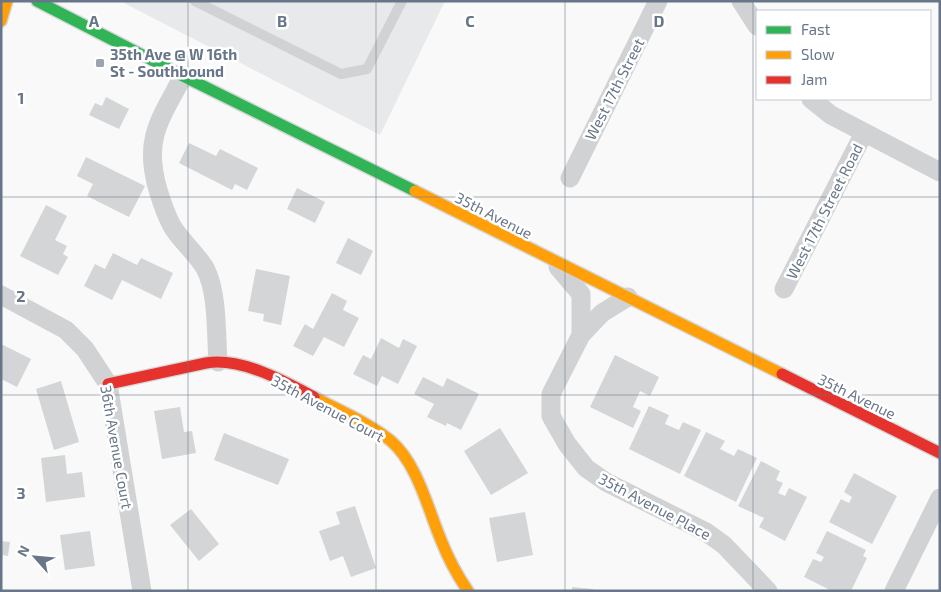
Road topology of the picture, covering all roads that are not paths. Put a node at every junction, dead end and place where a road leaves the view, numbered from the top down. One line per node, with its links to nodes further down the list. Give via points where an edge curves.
1 (7, 1): 7 (main road)
2 (37, 1): 9 (main road, 35th Avenue)
3 (195, 1): 4 (lane, via 341,74 367,69)
4 (402, 1)
5 (658, 1): 13 (street, West 17th Street)
6 (741, 1): 8 (street)
7 (1, 21)
8 (756, 24)
9 (183, 76): 14 (main road, 35th Avenue); 19 (street, via 158,124 152,146 153,171 163,208 205,268 213,294)
10 (812, 100): 11 (street, via 831,115)
11 (864, 133): 12 (street); 15 (street, West 17th Street Road)
12 (940, 172)
13 (570, 178)
14 (552, 261): 17 (main road, 35th Avenue); 18 (street, via 581,294)
15 (784, 289)
16 (1, 295): 20 (street, 36th Avenue Court, via 66,330 86,349)
17 (628, 297): 18 (street, via 602,313); 21 (main road, 35th Avenue)
18 (581, 335): 25 (street, 35th Avenue Place, via 551,394 551,416 567,444 586,468 606,482 706,532 724,545)
19 (218, 362): 20 (main road, 35th Avenue Court); 24 (main road, 35th Avenue Court, via 276,378 389,440 402,452 418,482 442,548)
20 (108, 384): 23 (street, 36th Avenue Court)
21 (940, 453)
22 (940, 498): 26 (street)
23 (142, 591)
24 (468, 591)
25 (768, 591)
26 (894, 591)

